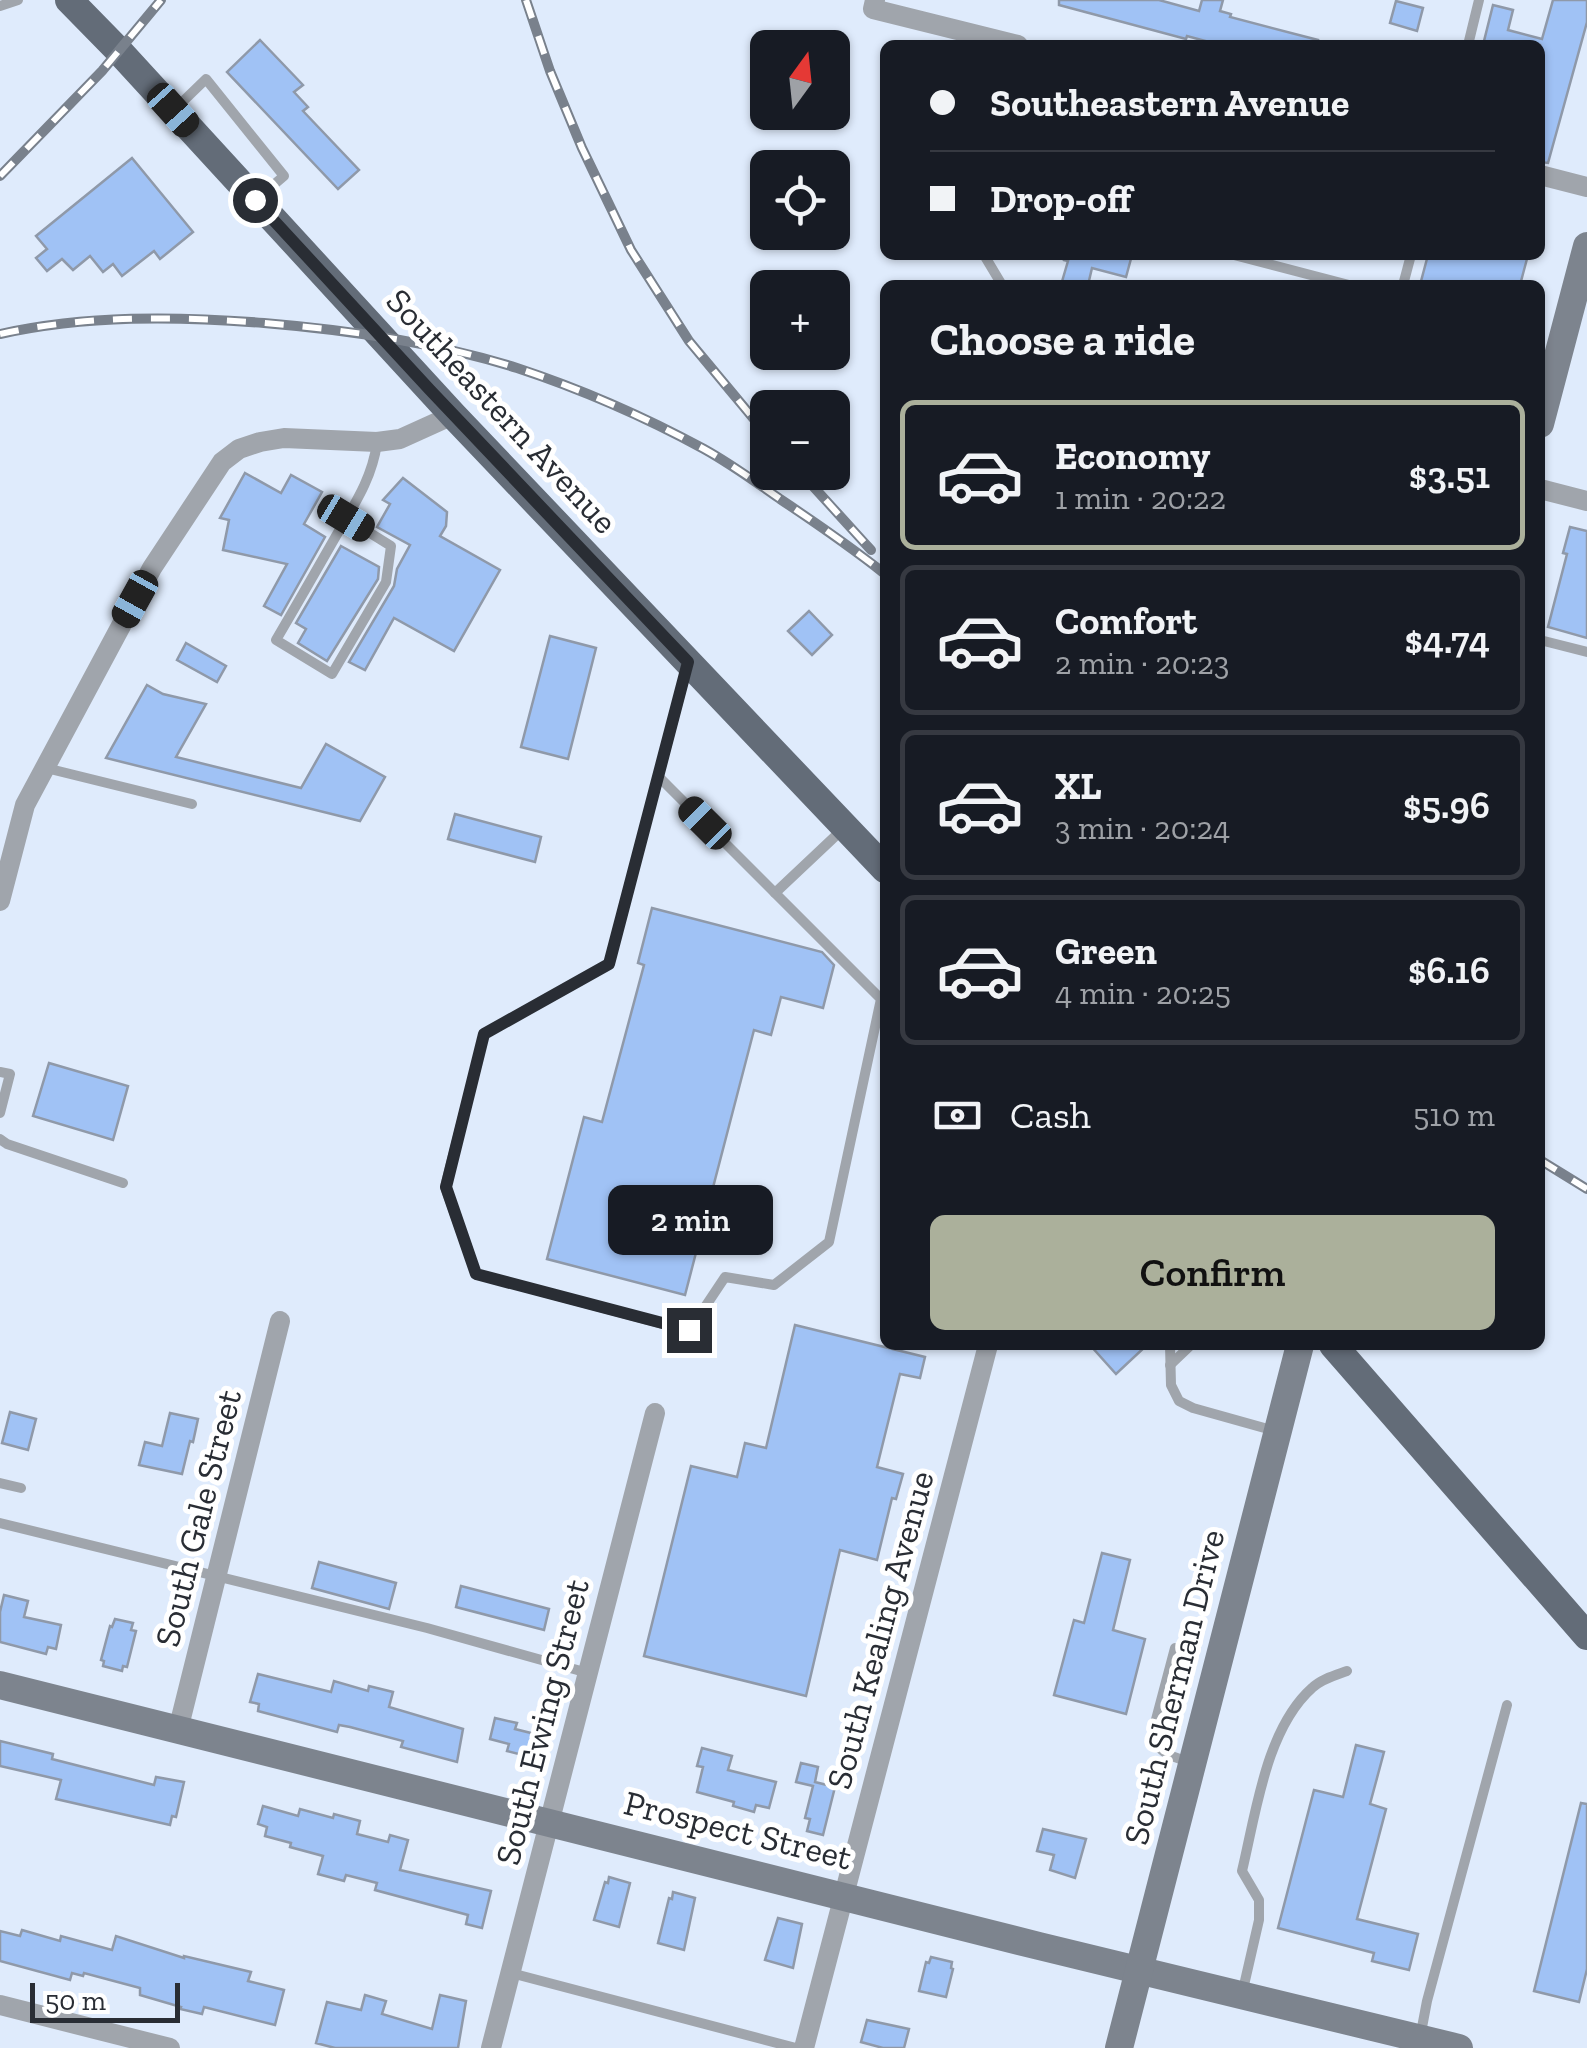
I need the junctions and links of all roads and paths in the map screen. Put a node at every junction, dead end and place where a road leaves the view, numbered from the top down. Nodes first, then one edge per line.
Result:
1 (18, 0) edge
2 (69, 0) edge
3 (1475, 1) edge
4 (0, 3) edge
5 (874, 4) edge
6 (1000, 40) edge
7 (1469, 40) edge
8 (173, 110) junction
9 (1545, 176) edge
10 (1587, 187) edge
11 (255, 200) junction
12 (1587, 246) edge
13 (1253, 260) edge
14 (1330, 280) edge
15 (1545, 405) edge
16 (453, 415) junction
17 (377, 442) junction
18 (1545, 490) edge
19 (1587, 500) edge
20 (346, 518) junction
21 (1545, 641) edge
22 (1587, 652) edge
23 (688, 662) junction
24 (45, 768) junction
25 (658, 776) junction
26 (192, 804) dead end
27 (845, 827) junction
28 (880, 864) edge
29 (775, 892) junction
30 (0, 901) edge
31 (880, 998) edge
32 (880, 1004) edge
33 (0, 1072) edge
34 (0, 1113) edge
35 (0, 1139) edge
36 (123, 1183) dead end
37 (280, 1321) dead end
38 (987, 1350) edge
39 (1170, 1350) edge
40 (1186, 1350) edge
41 (1299, 1350) edge
42 (1337, 1350) edge
43 (1169, 1366) junction
44 (655, 1413) dead end
45 (1279, 1432) junction
46 (0, 1483) edge
47 (22, 1488) dead end
48 (0, 1523) edge
49 (217, 1576) junction
50 (1587, 1636) edge
51 (1175, 1648) dead end
52 (1348, 1670) dead end
53 (588, 1673) junction
54 (0, 1685) edge
55 (1507, 1705) dead end
56 (178, 1730) junction
57 (1194, 1763) junction
58 (550, 1822) junction
59 (844, 1896) junction
60 (1140, 1970) junction
61 (510, 1973) junction
62 (1242, 1995) junction
63 (0, 2005) edge
64 (1440, 2045) edge
65 (170, 2048) edge
66 (491, 2048) edge
67 (796, 2048) edge
68 (804, 2048) edge
69 (1119, 2048) edge

1 - 4 lane
2 - 8 main road, Southeastern Avenue
3 - 7 lane
5 - 6 street
8 - 11 main road, Southeastern Avenue
8 - 11 lane
9 - 10 street
11 - 16 main road, Southeastern Avenue
12 - 15 main road
13 - 14 lane
16 - 17 street
16 - 23 main road, Southeastern Avenue
17 - 20 lane
17 - 24 street
18 - 19 street
20 - 20 lane
21 - 22 lane
23 - 25 lane
23 - 27 main road, Southeastern Avenue
24 - 26 lane
24 - 30 street
25 - 29 lane
25 - 32 lane
27 - 28 main road, Southeastern Avenue
27 - 29 lane
29 - 31 lane
33 - 34 lane
35 - 36 lane
37 - 49 street, South Gale Street
38 - 59 street, South Kealing Avenue
39 - 43 lane
40 - 43 lane
41 - 45 main road, South Sherman Drive
42 - 50 main road
43 - 45 lane
44 - 53 street, South Ewing Street
45 - 57 main road, South Sherman Drive
46 - 47 lane
48 - 49 lane
49 - 53 lane
49 - 56 street, South Gale Street
51 - 57 lane
52 - 62 lane
53 - 58 street, South Ewing Street
54 - 56 main road, Prospect Street
55 - 64 lane
56 - 58 main road, Prospect Street
57 - 60 main road, South Sherman Drive
58 - 59 main road, Prospect Street
58 - 61 street, South Ewing Street
59 - 60 main road, Prospect Street
59 - 68 street, South Kealing Avenue
60 - 62 main road, Prospect Street
60 - 69 main road, South Sherman Drive
61 - 66 street, South Ewing Street
61 - 67 lane
62 - 64 main road, Prospect Street
63 - 65 street

